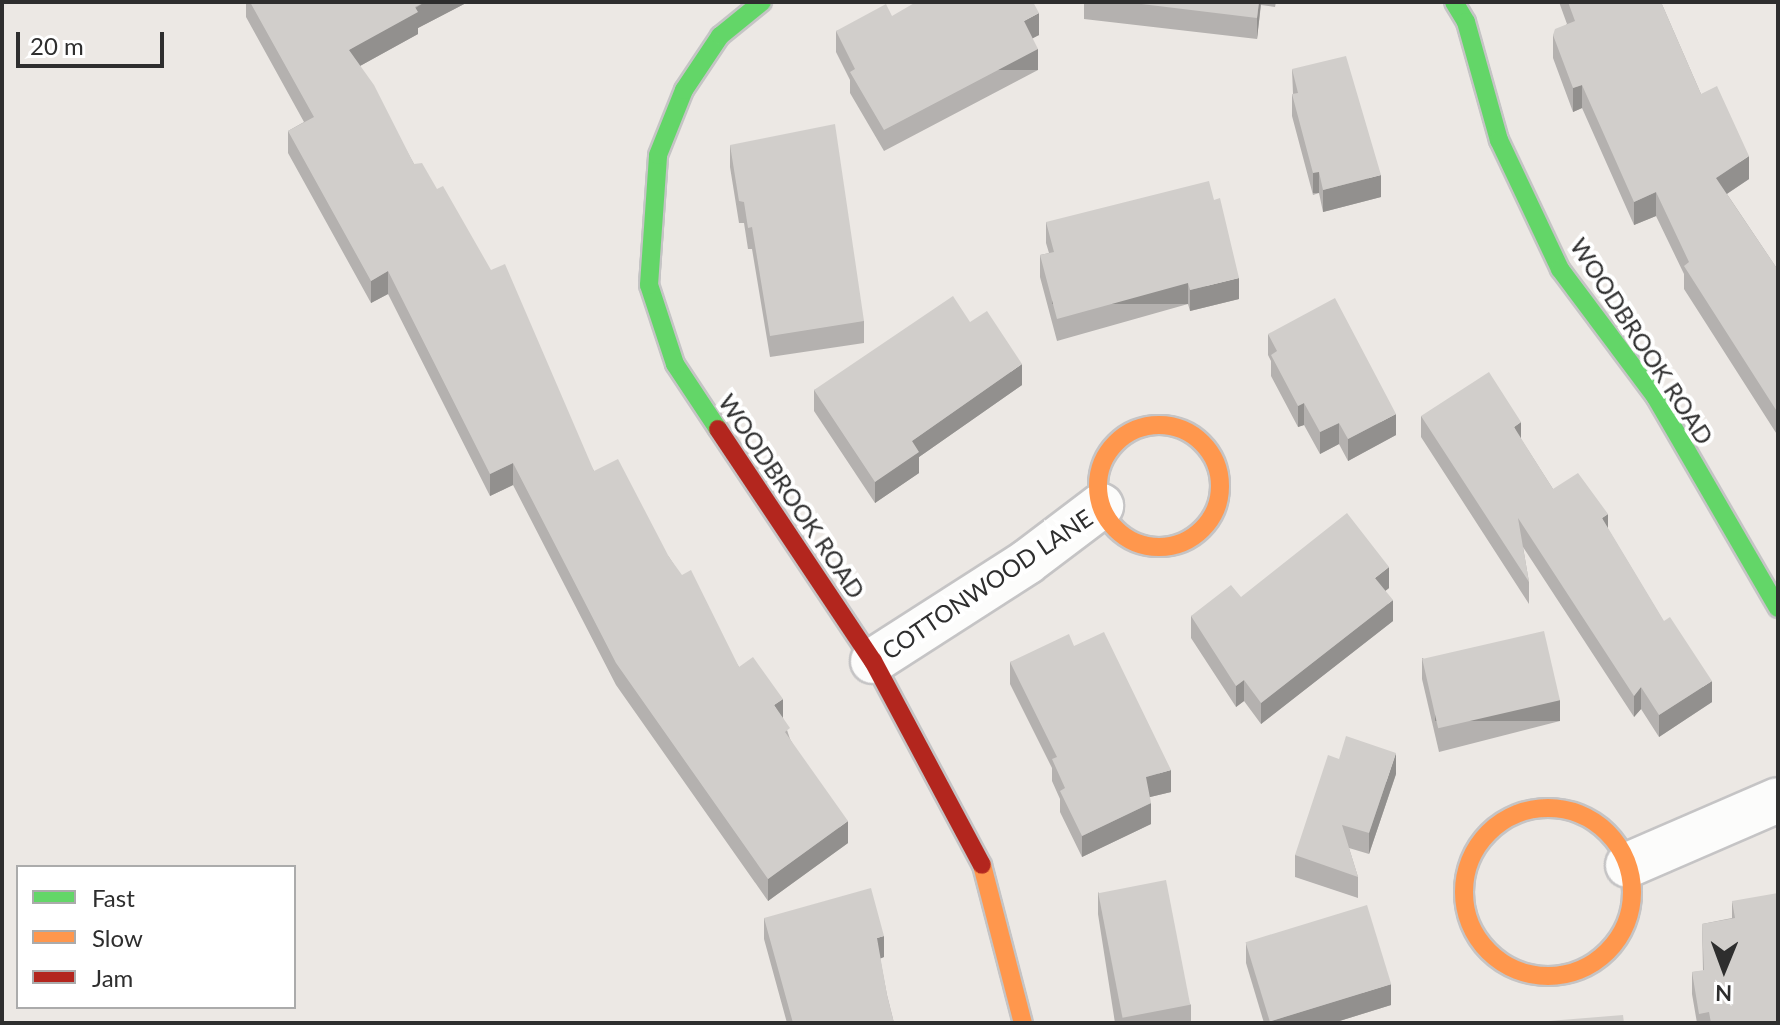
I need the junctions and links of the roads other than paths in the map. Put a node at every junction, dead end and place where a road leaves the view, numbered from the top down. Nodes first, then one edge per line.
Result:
1 (762, 2) edge
2 (1454, 2) edge
3 (1101, 506) junction
4 (1778, 608) edge
5 (873, 661) junction
6 (1778, 800) edge
7 (1628, 865) junction
8 (1023, 1023) edge

1 - 5 street, WOODBROOK ROAD
2 - 4 street, WOODBROOK ROAD
3 - 3 street, COTTONWOOD LANE
3 - 5 street, COTTONWOOD LANE
5 - 8 street, WOODBROOK ROAD
6 - 7 street
7 - 7 street

